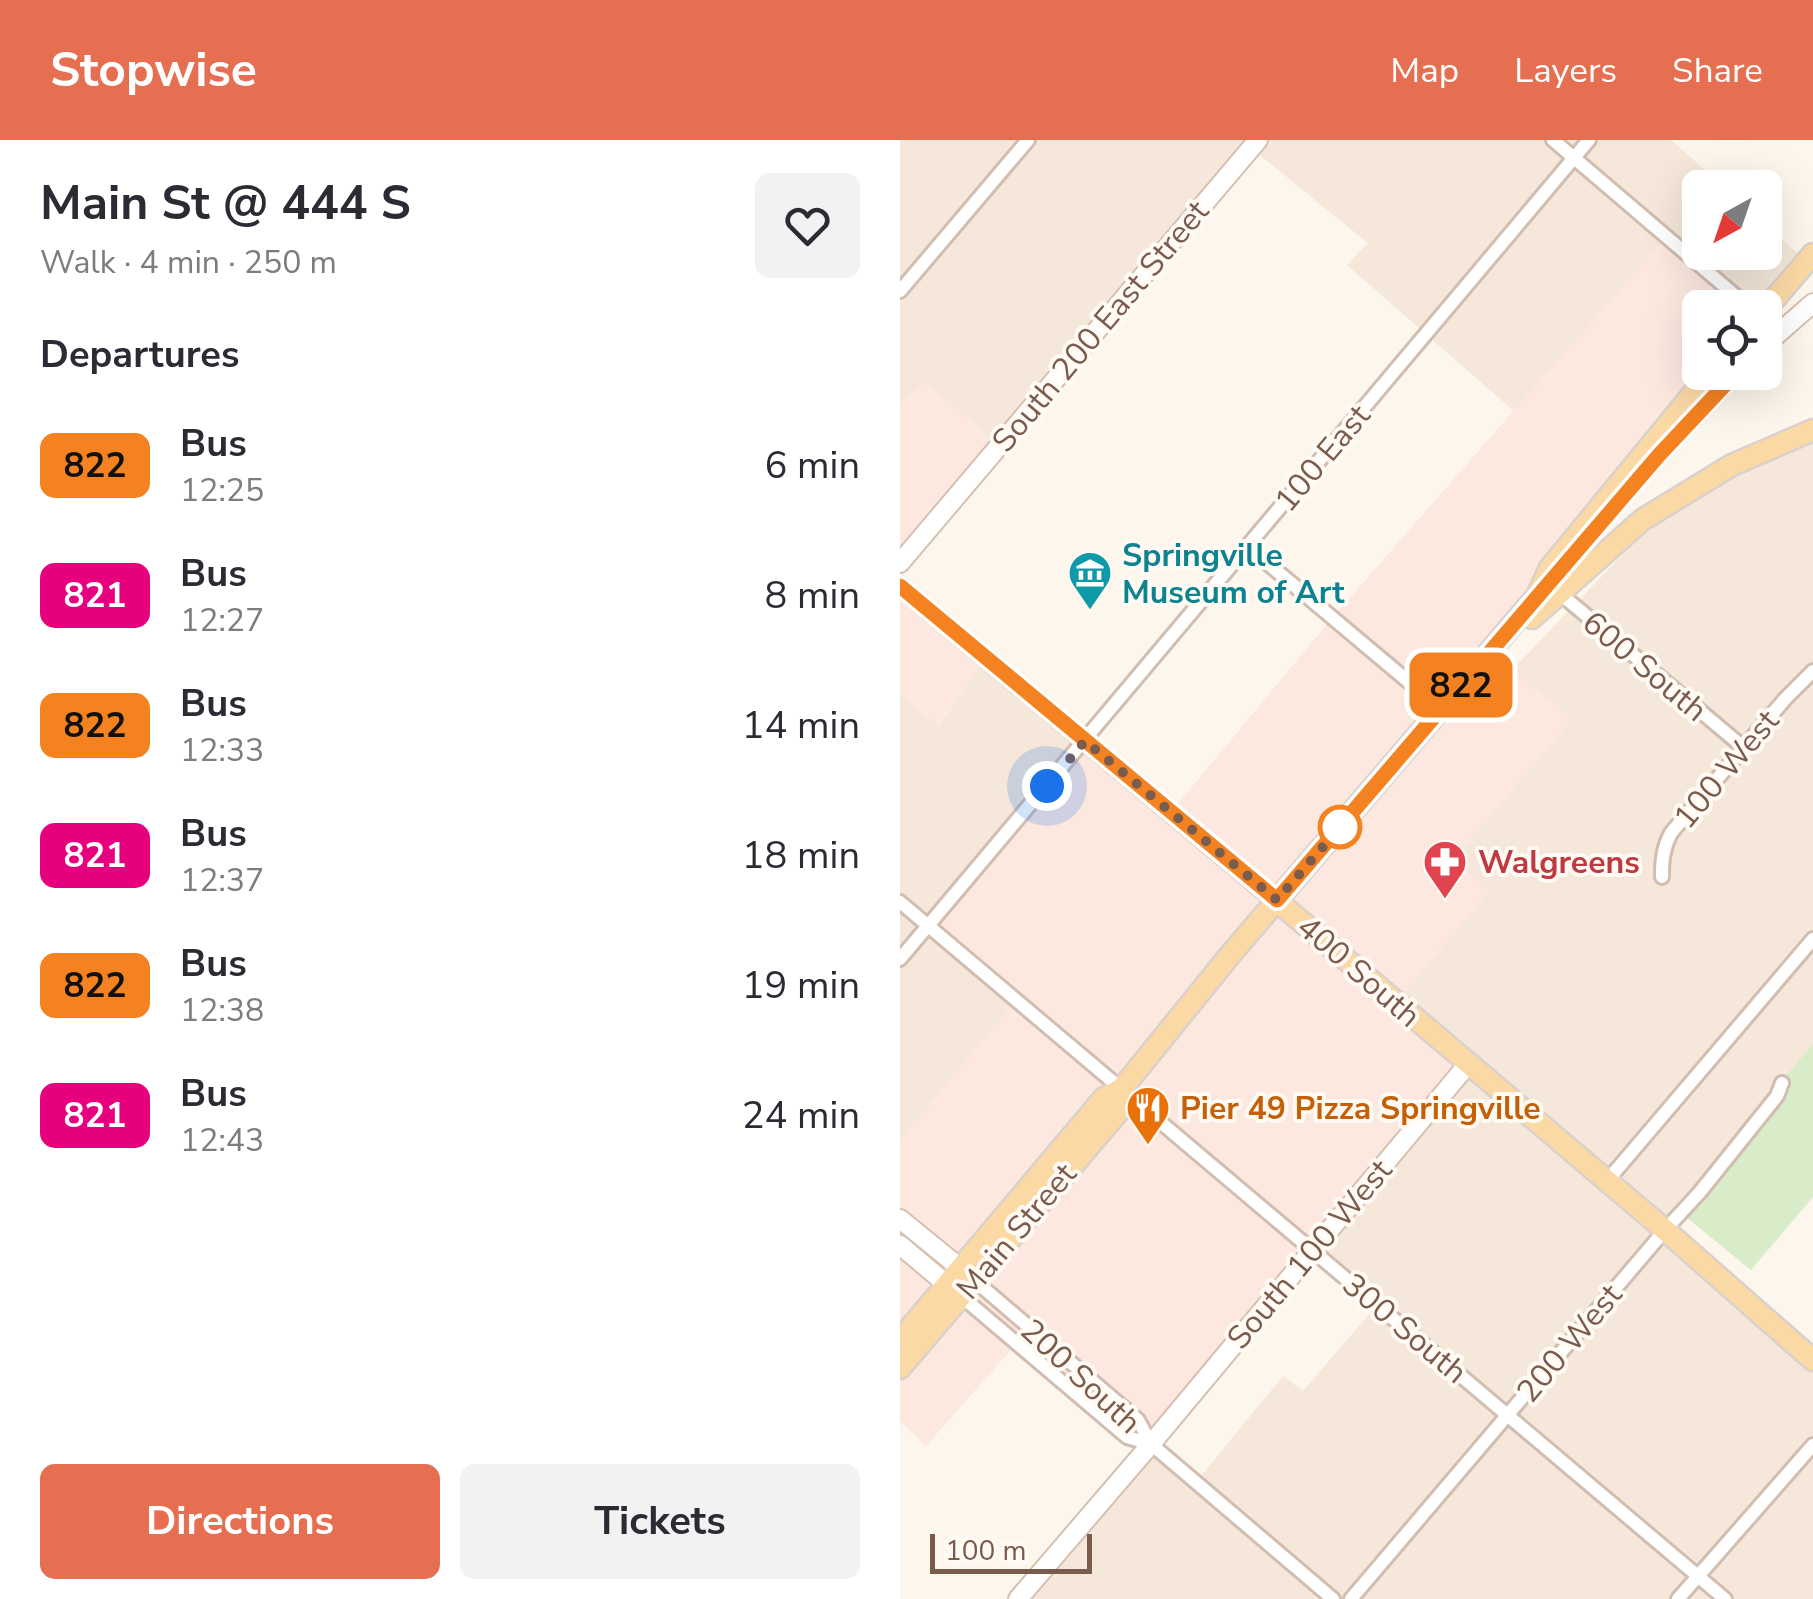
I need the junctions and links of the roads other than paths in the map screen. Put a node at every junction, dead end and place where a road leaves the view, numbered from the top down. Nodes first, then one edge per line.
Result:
1 (1028, 140) edge
2 (1258, 140) edge
3 (1553, 140) edge
4 (1589, 140) edge
5 (1574, 158) junction
6 (1813, 254) edge
7 (1729, 290) edge
8 (1782, 290) edge
9 (900, 292) edge
10 (1813, 303) edge
11 (1782, 330) edge
12 (1696, 390) edge
13 (1720, 390) edge
14 (1813, 430) edge
15 (1247, 546) junction
16 (900, 563) edge
17 (900, 586) edge
18 (1548, 591) junction
19 (1813, 671) edge
20 (1441, 709) junction
21 (1085, 741) junction
22 (1743, 747) junction
23 (1662, 877) dead end
24 (1277, 900) junction
25 (900, 902) edge
26 (928, 925) junction
27 (1813, 939) edge
28 (900, 959) edge
29 (1468, 1064) junction
30 (1782, 1084) dead end
31 (1122, 1089) junction
32 (1606, 1181) junction
33 (900, 1219) edge
34 (1665, 1230) junction
35 (900, 1245) edge
36 (1311, 1249) junction
37 (960, 1282) junction
38 (900, 1340) edge
39 (1813, 1360) edge
40 (900, 1368) edge
41 (1508, 1414) junction
42 (1151, 1444) junction
43 (1813, 1445) edge
44 (1698, 1575) junction
45 (1018, 1599) edge
46 (1332, 1599) edge
47 (1351, 1599) edge
48 (1678, 1599) edge
49 (1726, 1599) edge

1 - 9 street
2 - 16 street, South 200 East Street
3 - 5 street
4 - 5 street, 100 East
5 - 7 street
5 - 15 street, 100 East
6 - 8 main road
10 - 11 street
12 - 18 main road
13 - 18 street
14 - 18 main road
15 - 20 street
15 - 21 street, 100 East
17 - 21 street, 400 South
18 - 20 main road, Main Street
18 - 22 street, 600 South
19 - 22 street, 100 West
20 - 24 main road, Main Street
21 - 24 street, 400 South
21 - 26 street, 100 East
22 - 23 street, 100 West
24 - 29 main road, 400 South
24 - 31 main road, Main Street
25 - 26 street, 300 South
26 - 28 street, 100 East
26 - 31 street, 300 South
27 - 32 street
29 - 32 main road, 400 South
29 - 36 street, South 100 West
30 - 34 street, 200 West
31 - 36 street, 300 South
31 - 37 main road, Main Street
32 - 34 main road, 400 South
33 - 37 street, 200 South
34 - 39 main road, 400 South
34 - 41 street, 200 West
35 - 37 street, 200 South
36 - 41 street, 300 South
36 - 42 street, South 100 West
37 - 38 main road, Main Street
37 - 40 main road, Main Street
37 - 42 street, 200 South
37 - 42 street, 200 South
41 - 44 street, 300 South
41 - 47 street, 200 West
42 - 45 street, South 100 West
42 - 46 street
43 - 44 street
44 - 48 street
44 - 49 street, 300 South

